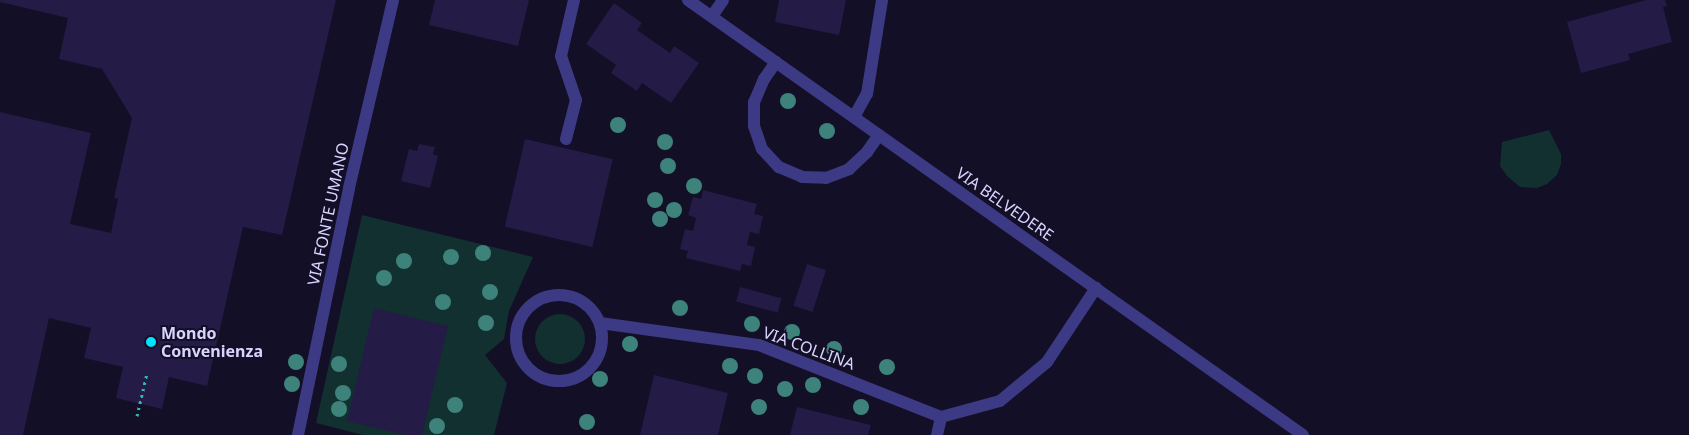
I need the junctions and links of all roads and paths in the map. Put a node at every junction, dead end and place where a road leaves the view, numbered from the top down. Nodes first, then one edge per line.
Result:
1 (393, 0) edge
2 (574, 0) edge
3 (688, 0) edge
4 (723, 0) edge
5 (882, 0) edge
6 (712, 16) junction
7 (776, 62) junction
8 (854, 117) junction
9 (879, 134) junction
10 (566, 139) dead end
11 (1096, 288) junction
12 (600, 323) junction
13 (147, 373) dead end
14 (137, 416) dead end
15 (941, 417) junction
16 (298, 435) edge
17 (937, 435) edge
18 (1303, 435) edge

1 - 16 street, VIA FONTE UMANO
2 - 10 street
3 - 6 street, VIA BELVEDERE
4 - 6 street
5 - 8 street
6 - 7 street, VIA BELVEDERE
7 - 8 street, VIA BELVEDERE
7 - 9 street
8 - 9 street, VIA BELVEDERE
9 - 11 street, VIA BELVEDERE
11 - 15 street
11 - 18 street, VIA BELVEDERE
12 - 12 street
12 - 15 street, VIA COLLINA
13 - 14 path
15 - 17 street

